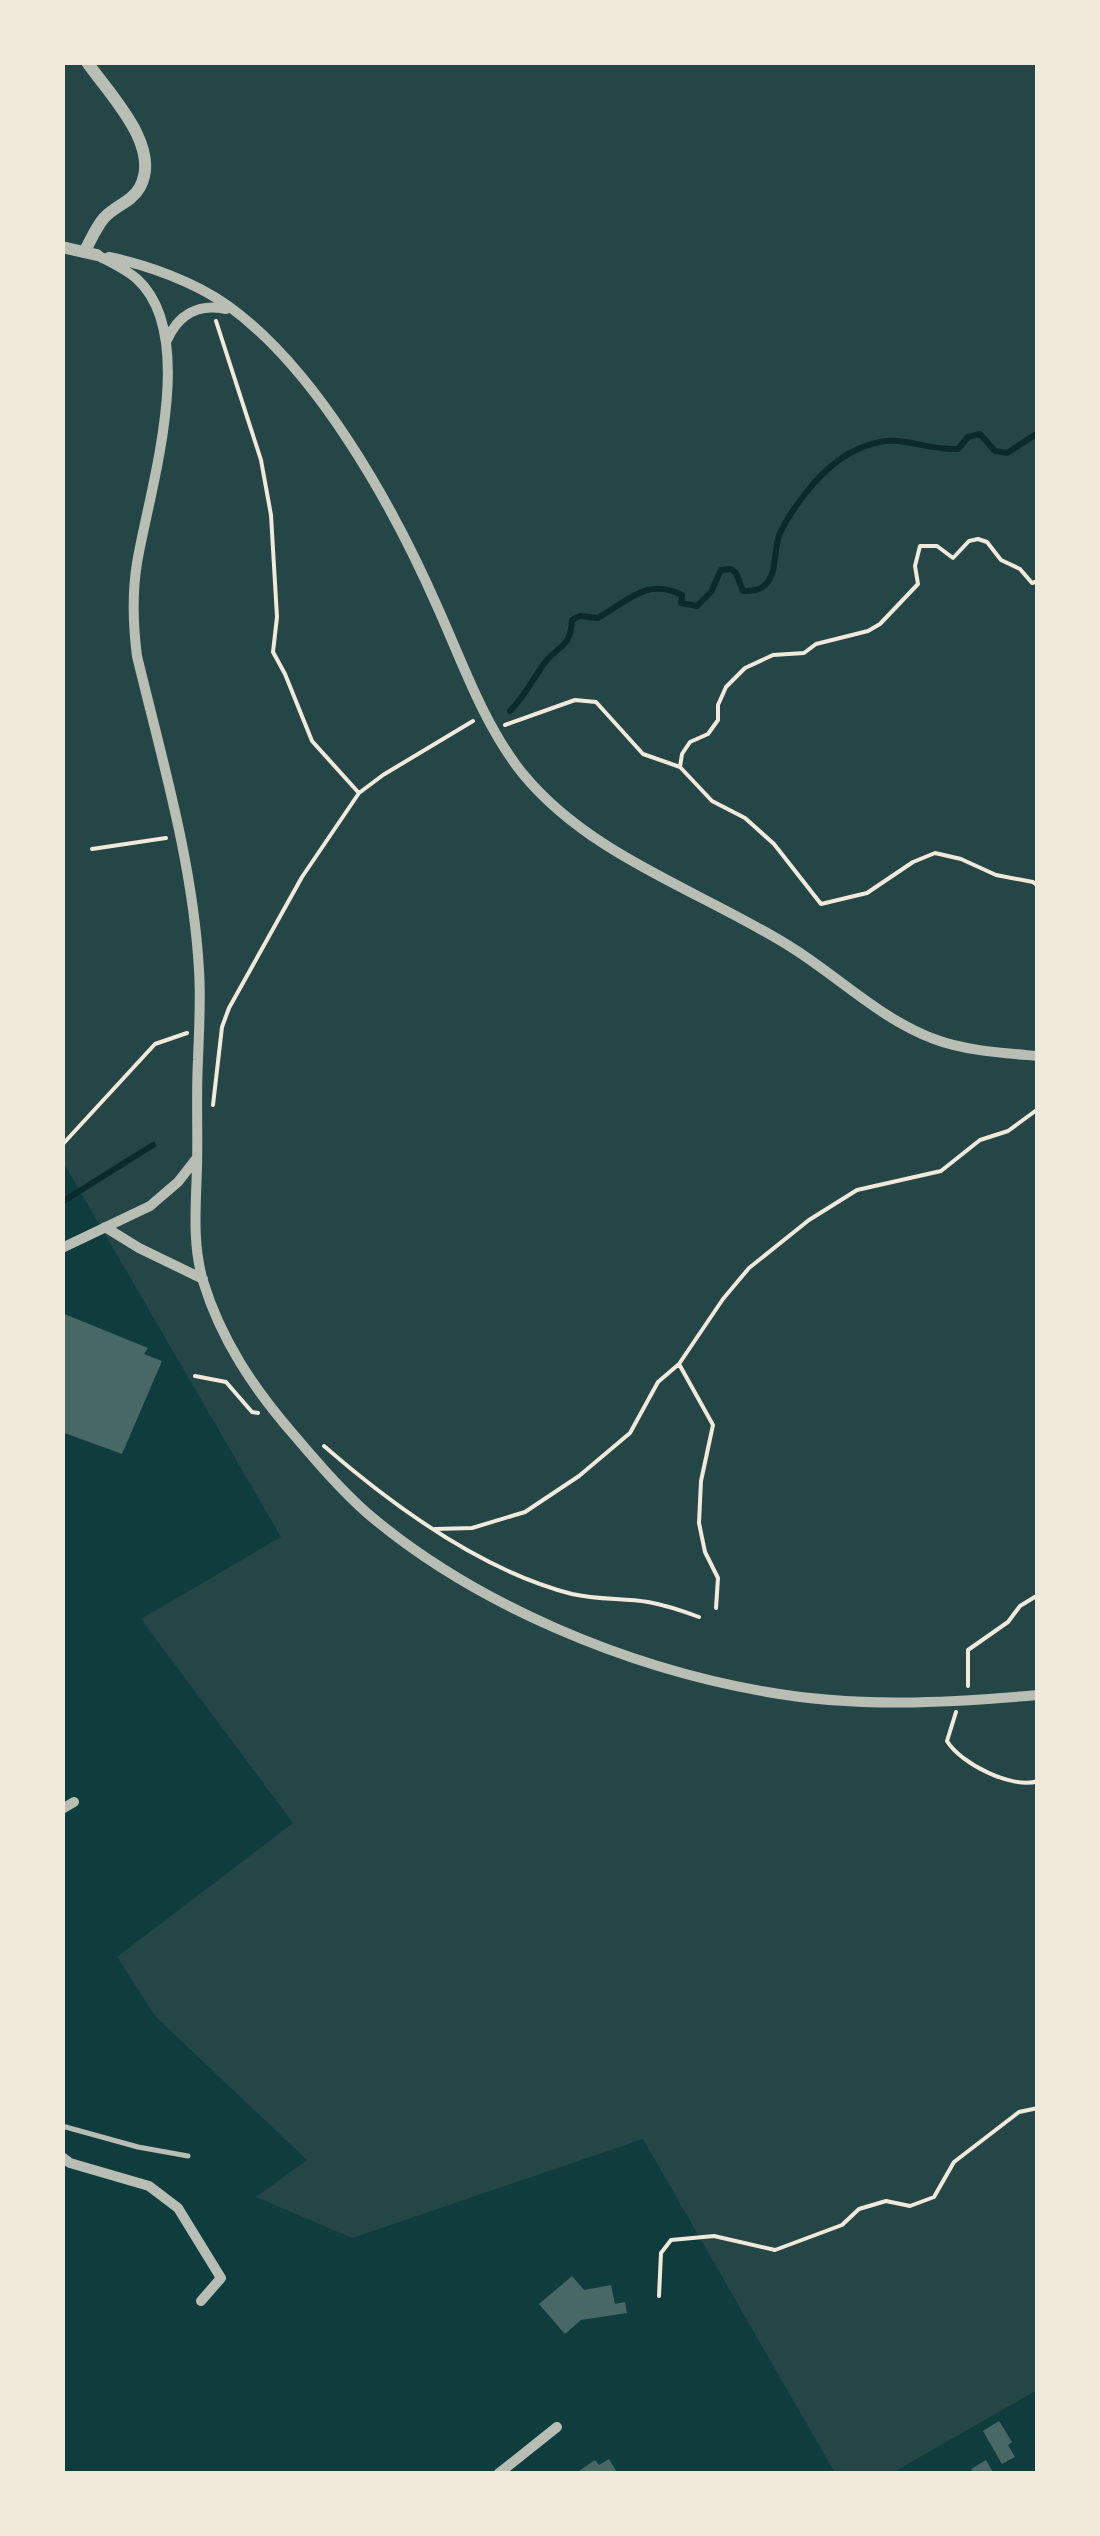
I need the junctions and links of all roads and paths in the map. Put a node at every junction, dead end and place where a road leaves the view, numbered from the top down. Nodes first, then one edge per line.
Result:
1 (87, 62) edge
2 (62, 247) edge
3 (91, 254) junction
4 (213, 306) junction
5 (233, 310) junction
6 (167, 340) junction
7 (1038, 581) edge
8 (494, 728) junction
9 (680, 767) junction
10 (360, 793) junction
11 (181, 837) junction
12 (92, 850) dead end
13 (1038, 886) edge
14 (222, 1028) junction
15 (198, 1030) junction
16 (1038, 1056) edge
17 (1038, 1108) edge
18 (213, 1109) dead end
19 (62, 1145) edge
20 (197, 1158) junction
21 (105, 1227) junction
22 (62, 1248) edge
23 (202, 1279) junction
24 (680, 1364) junction
25 (195, 1376) dead end
26 (263, 1413) dead end
27 (316, 1438) dead end
28 (434, 1530) junction
29 (716, 1608) dead end
30 (699, 1617) dead end
31 (1038, 1694) edge
32 (74, 1802) dead end
33 (62, 1809) edge
34 (1038, 2108) edge
35 (62, 2126) edge
36 (188, 2156) dead end
37 (62, 2157) edge
38 (660, 2296) dead end
39 (201, 2302) dead end
40 (556, 2427) dead end
41 (498, 2474) edge

1 - 3 street
2 - 3 street
3 - 5 street
3 - 6 street
4 - 5 street
4 - 6 street
4 - 10 path
5 - 8 street
6 - 11 street
7 - 9 path
8 - 9 path
8 - 10 path
8 - 16 street
9 - 13 path
10 - 14 path
11 - 12 path
11 - 15 street
14 - 15 path
14 - 18 path
15 - 19 path
15 - 20 street
17 - 24 path
20 - 21 street
20 - 23 street
21 - 22 street
21 - 23 street
23 - 31 street
24 - 28 path
24 - 29 path
25 - 26 path
27 - 28 path
28 - 30 path
32 - 33 street
34 - 38 path
35 - 36 lane
37 - 39 street
40 - 41 street

